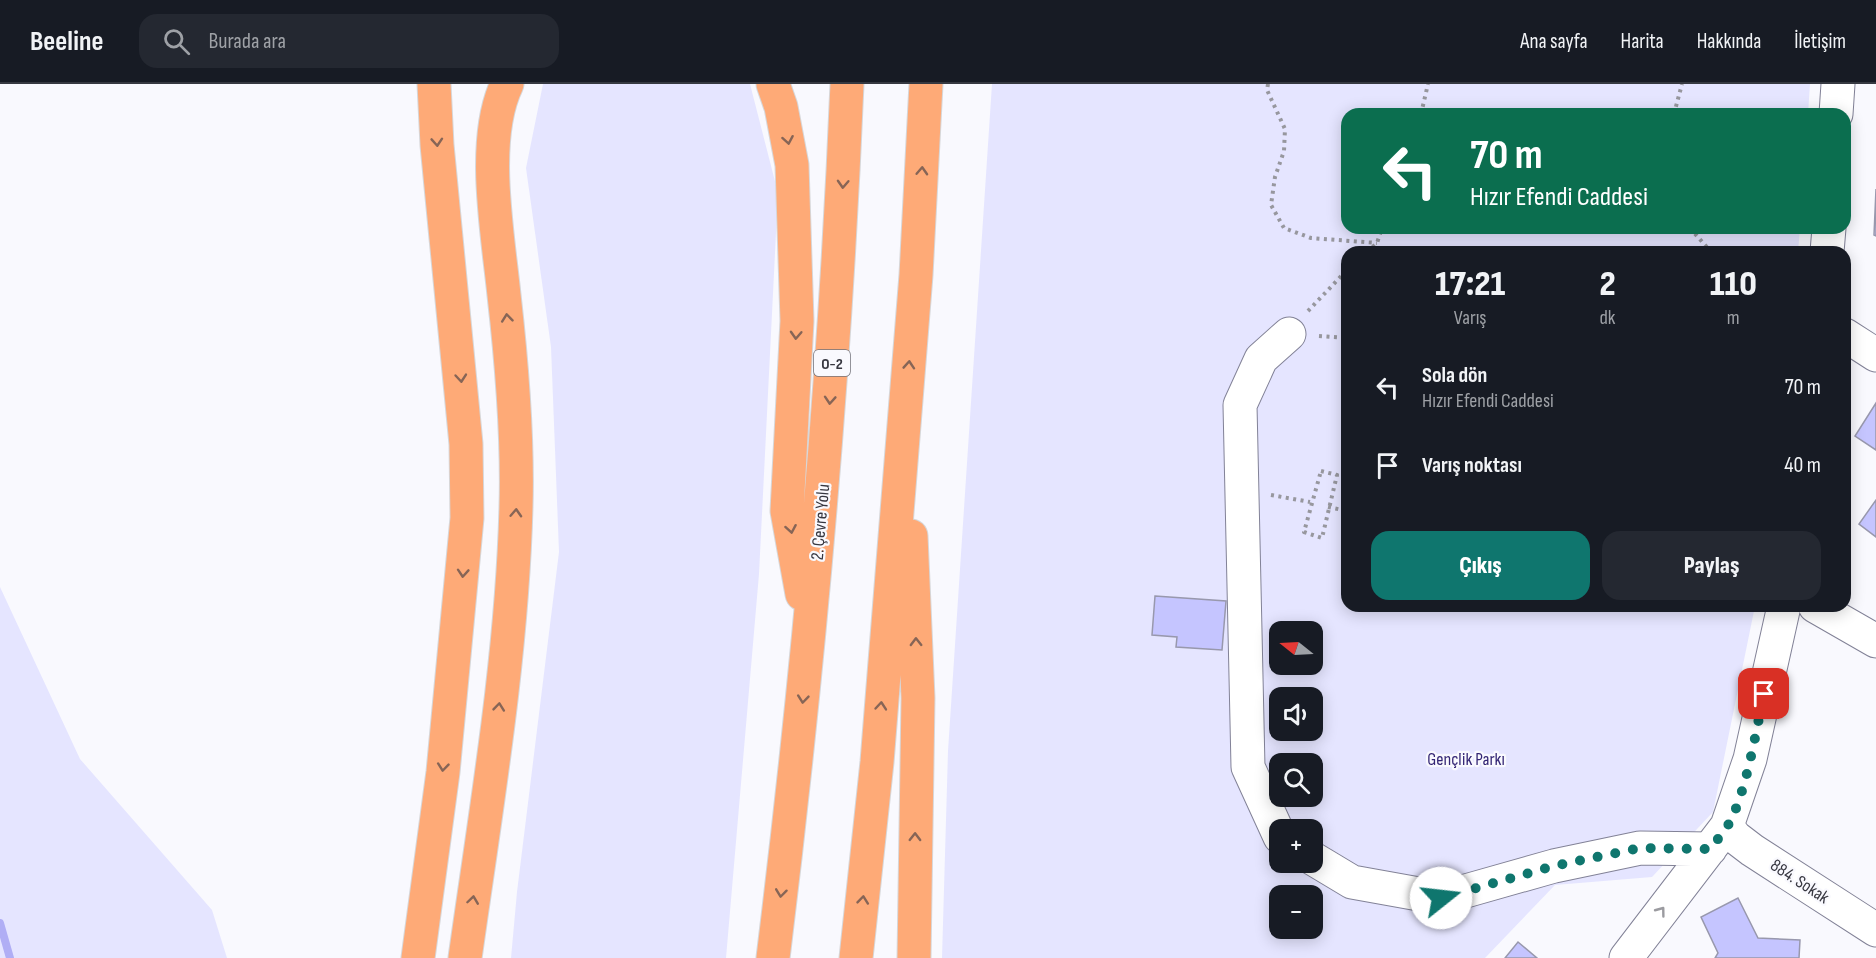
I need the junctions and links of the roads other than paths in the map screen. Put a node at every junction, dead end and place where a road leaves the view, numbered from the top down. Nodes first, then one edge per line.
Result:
1 (434, 84) edge
2 (507, 84) edge
3 (773, 84) edge
4 (847, 84) edge
5 (926, 84) edge
6 (1838, 84) edge
7 (1836, 108) edge
8 (1289, 334) road end
9 (1851, 339) edge
10 (1876, 355) edge
11 (904, 423) junction
12 (1783, 612) edge
13 (1825, 612) edge
14 (810, 641) junction
15 (1876, 641) edge
16 (1272, 819) edge
17 (1719, 838) junction
18 (1323, 865) edge
19 (1876, 930) edge
20 (418, 958) edge
21 (465, 958) edge
22 (773, 958) edge
23 (856, 958) edge
24 (914, 958) edge
25 (1626, 958) edge

1 -> 20 highway
21 -> 2 highway
3 -> 14 highway
4 -> 14 highway, 2. Çevre Yolu / O-2
11 -> 5 highway
6 - 7 street
8 - 16 street
9 - 10 street
23 -> 11 highway
24 -> 11 highway
12 - 17 street
13 - 15 street
14 -> 22 highway, 2. Çevre Yolu / O-2
17 - 18 street
17 - 19 street, 884. Sokak
25 -> 17 street

